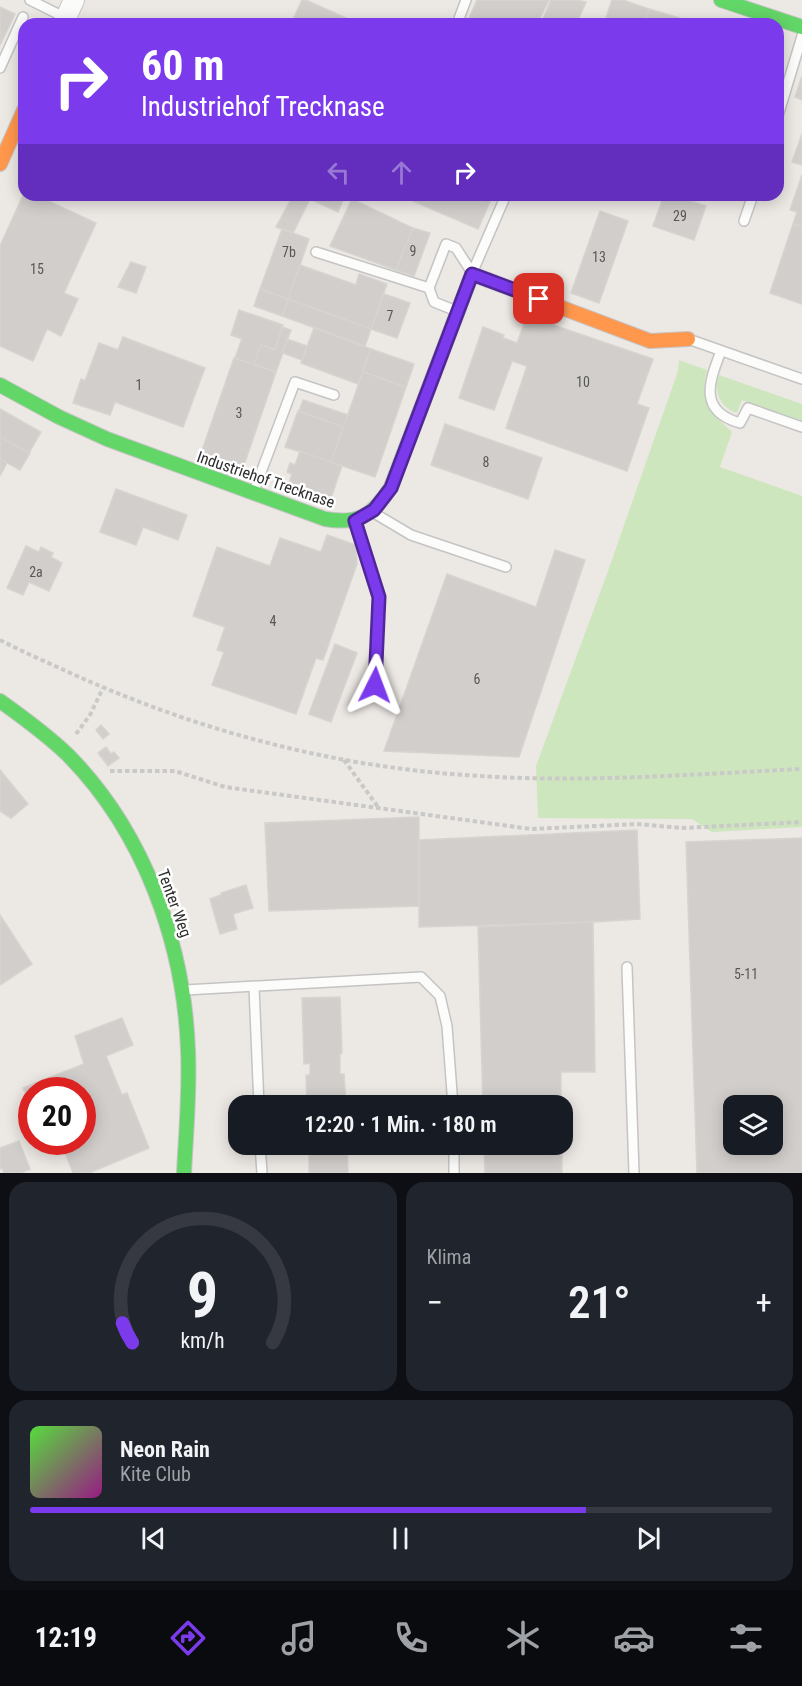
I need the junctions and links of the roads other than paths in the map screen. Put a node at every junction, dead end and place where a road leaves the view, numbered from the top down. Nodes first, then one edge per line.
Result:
1 (30, 0) edge
2 (74, 0) edge
3 (466, 0) edge
4 (721, 0) edge
5 (767, 13) edge
6 (60, 18) edge
7 (66, 18) edge
8 (459, 18) edge
9 (784, 20) edge
10 (18, 26) edge
11 (802, 27) edge
12 (802, 36) edge
13 (0, 68) edge
14 (784, 96) edge
15 (18, 125) edge
16 (3, 149) edge
17 (0, 164) edge
18 (503, 201) edge
19 (751, 201) edge
20 (744, 221) dead end
21 (316, 252) dead end
22 (472, 274) junction
23 (429, 288) junction
24 (458, 312) junction
25 (688, 339) joint
26 (721, 351) junction
27 (802, 379) edge
28 (0, 385) edge
29 (334, 394) dead end
30 (802, 427) edge
31 (254, 493) junction
32 (372, 512) junction
33 (355, 521) junction
34 (506, 567) dead end
35 (375, 685) dead end
36 (0, 701) edge
37 (627, 967) dead end
38 (254, 987) junction
39 (183, 990) junction
40 (259, 1095) edge
41 (452, 1095) edge
42 (261, 1155) edge
43 (454, 1155) edge
44 (184, 1173) edge
45 (262, 1173) edge
46 (454, 1173) edge
47 (634, 1173) edge

1 - 6 lane
2 - 7 street
3 - 8 lane
4 - 5 street
9 - 11 street
10 - 13 lane
12 - 14 lane
15 - 16 street
16 - 17 street
18 - 22 lane
19 - 20 lane
21 - 23 lane
22 - 23 lane
22 - 24 street
22 - 25 street
23 - 24 lane
24 - 32 street
25 - 26 lane
26 - 27 lane
26 - 30 lane
28 - 31 street, Industriehof Trecknase
29 - 31 lane
31 - 33 street, Industriehof Trecknase
32 - 33 street
32 - 34 lane
33 - 35 lane
36 - 39 street, Tenter Weg
37 - 47 lane
38 - 39 lane
38 - 40 lane
38 - 41 lane
39 - 44 street, Tenter Weg
42 - 45 lane
43 - 46 lane

